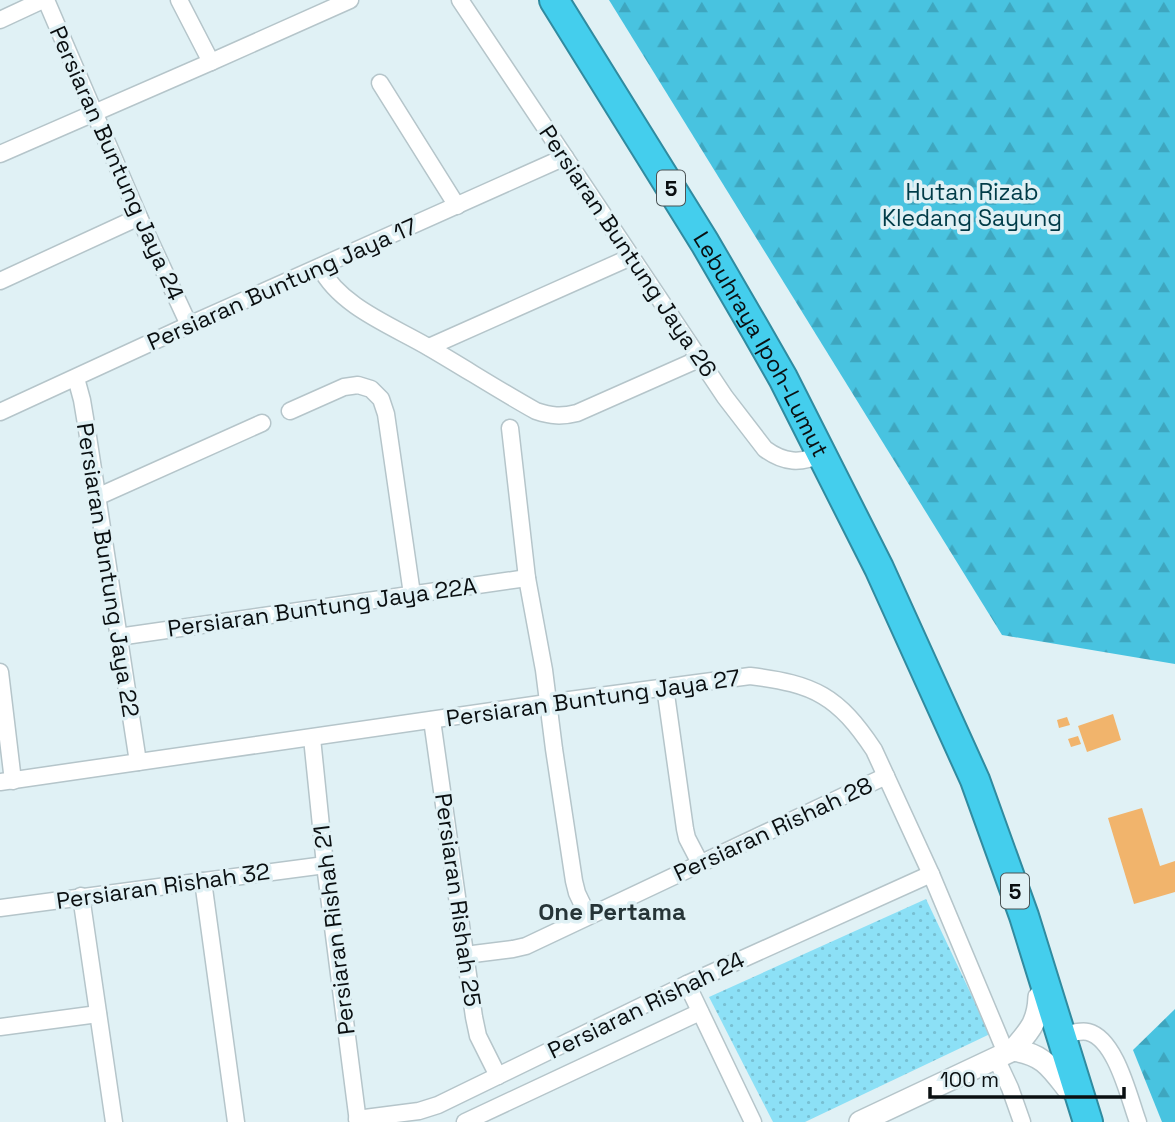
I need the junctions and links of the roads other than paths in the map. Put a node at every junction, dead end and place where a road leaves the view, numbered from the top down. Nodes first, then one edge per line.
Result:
1 (45, 0) edge
2 (179, 0) edge
3 (350, 0) edge
4 (460, 0) edge
5 (554, 0) edge
6 (0, 20) edge
7 (211, 62) junction
8 (380, 83) dead end
9 (94, 113) junction
10 (0, 154) edge
11 (565, 157) junction
12 (457, 206) junction
13 (139, 217) junction
14 (631, 257) junction
15 (320, 267) junction
16 (0, 281) edge
17 (189, 325) junction
18 (429, 347) junction
19 (699, 359) junction
20 (76, 378) junction
21 (290, 411) dead end
22 (0, 412) edge
23 (262, 423) dead end
24 (510, 428) dead end
25 (821, 454) junction
26 (97, 497) junction
27 (527, 578) junction
28 (412, 594) junction
29 (118, 637) junction
30 (923, 666) junction
31 (0, 672) edge
32 (665, 687) junction
33 (547, 703) junction
34 (432, 720) junction
35 (312, 738) junction
36 (138, 762) junction
37 (886, 776) junction
38 (6, 781) edge
39 (700, 863) junction
40 (325, 865) junction
41 (931, 874) junction
42 (203, 881) junction
43 (81, 897) junction
44 (0, 908) edge
45 (588, 916) junction
46 (465, 955) junction
47 (687, 984) junction
48 (1039, 997) junction
49 (701, 1012) junction
50 (97, 1014) junction
51 (0, 1027) edge
52 (1060, 1036) junction
53 (1005, 1053) junction
54 (498, 1076) junction
55 (1067, 1088) junction
56 (358, 1120) edge
57 (114, 1122) edge
58 (236, 1122) edge
59 (465, 1122) edge
60 (753, 1122) edge
61 (860, 1122) edge
62 (1022, 1122) edge
63 (1078, 1122) edge
64 (1088, 1122) edge
65 (1138, 1122) edge

1 - 6 street
1 - 9 street, Persiaran Buntung Jaya 24
2 - 7 street
3 - 7 street
4 - 11 street, Persiaran Buntung Jaya 26
5 - 25 highway, Lebuhraya Ipoh-Lumut / 5
7 - 9 street
8 - 12 street
9 - 10 street
9 - 13 street, Persiaran Buntung Jaya 24
11 - 12 street, Persiaran Buntung Jaya 17
11 - 14 street, Persiaran Buntung Jaya 26
12 - 15 street, Persiaran Buntung Jaya 17
13 - 16 street
13 - 17 street, Persiaran Buntung Jaya 24
14 - 18 street
14 - 19 street, Persiaran Buntung Jaya 26
15 - 17 street, Persiaran Buntung Jaya 17
15 - 18 street
17 - 20 street, Persiaran Buntung Jaya 17
18 - 19 street
19 - 25 street, Persiaran Buntung Jaya 26
20 - 22 street, Persiaran Buntung Jaya 17
20 - 26 street, Persiaran Buntung Jaya 22
21 - 28 street
23 - 26 street
24 - 27 street
25 - 30 highway, Lebuhraya Ipoh-Lumut / 5
26 - 29 street, Persiaran Buntung Jaya 22
27 - 28 street, Persiaran Buntung Jaya 22A
27 - 33 street
28 - 29 street, Persiaran Buntung Jaya 22A
29 - 36 street, Persiaran Buntung Jaya 22
30 - 48 highway, Lebuhraya Ipoh-Lumut / 5
30 - 52 highway, Lebuhraya Ipoh-Lumut / 5
31 - 38 street
32 - 33 street, Persiaran Buntung Jaya 27
32 - 37 street, Persiaran Buntung Jaya 27
32 - 39 street
33 - 34 street, Persiaran Buntung Jaya 27
33 - 45 street
34 - 35 street, Persiaran Buntung Jaya 27
34 - 46 street, Persiaran Rishah 25
35 - 36 street, Persiaran Buntung Jaya 27
35 - 40 street, Persiaran Rishah 21
36 - 38 street, Persiaran Buntung Jaya 27
37 - 39 street, Persiaran Rishah 28
37 - 41 street, Persiaran Buntung Jaya 27
39 - 45 street, Persiaran Rishah 28
40 - 42 street, Persiaran Rishah 32
40 - 56 street, Persiaran Rishah 21
41 - 47 street, Persiaran Rishah 24
41 - 53 street, Persiaran Buntung Jaya 27
42 - 43 street, Persiaran Rishah 32
42 - 58 street
43 - 44 street, Persiaran Rishah 32
43 - 50 street
45 - 46 street, Persiaran Rishah 28
46 - 54 street, Persiaran Rishah 25
47 - 49 street
47 - 54 street, Persiaran Rishah 24
48 - 53 street
48 - 55 highway, Lebuhraya Ipoh-Lumut / 5
49 - 59 street
49 - 60 street
50 - 51 street
50 - 57 street
52 - 64 highway, Lebuhraya Ipoh-Lumut / 5
52 - 65 street
53 - 55 street
53 - 61 street
53 - 62 street, Persiaran Buntung Jaya 27
54 - 56 street, Persiaran Rishah 24
55 - 63 highway, Lebuhraya Ipoh-Lumut / 5

